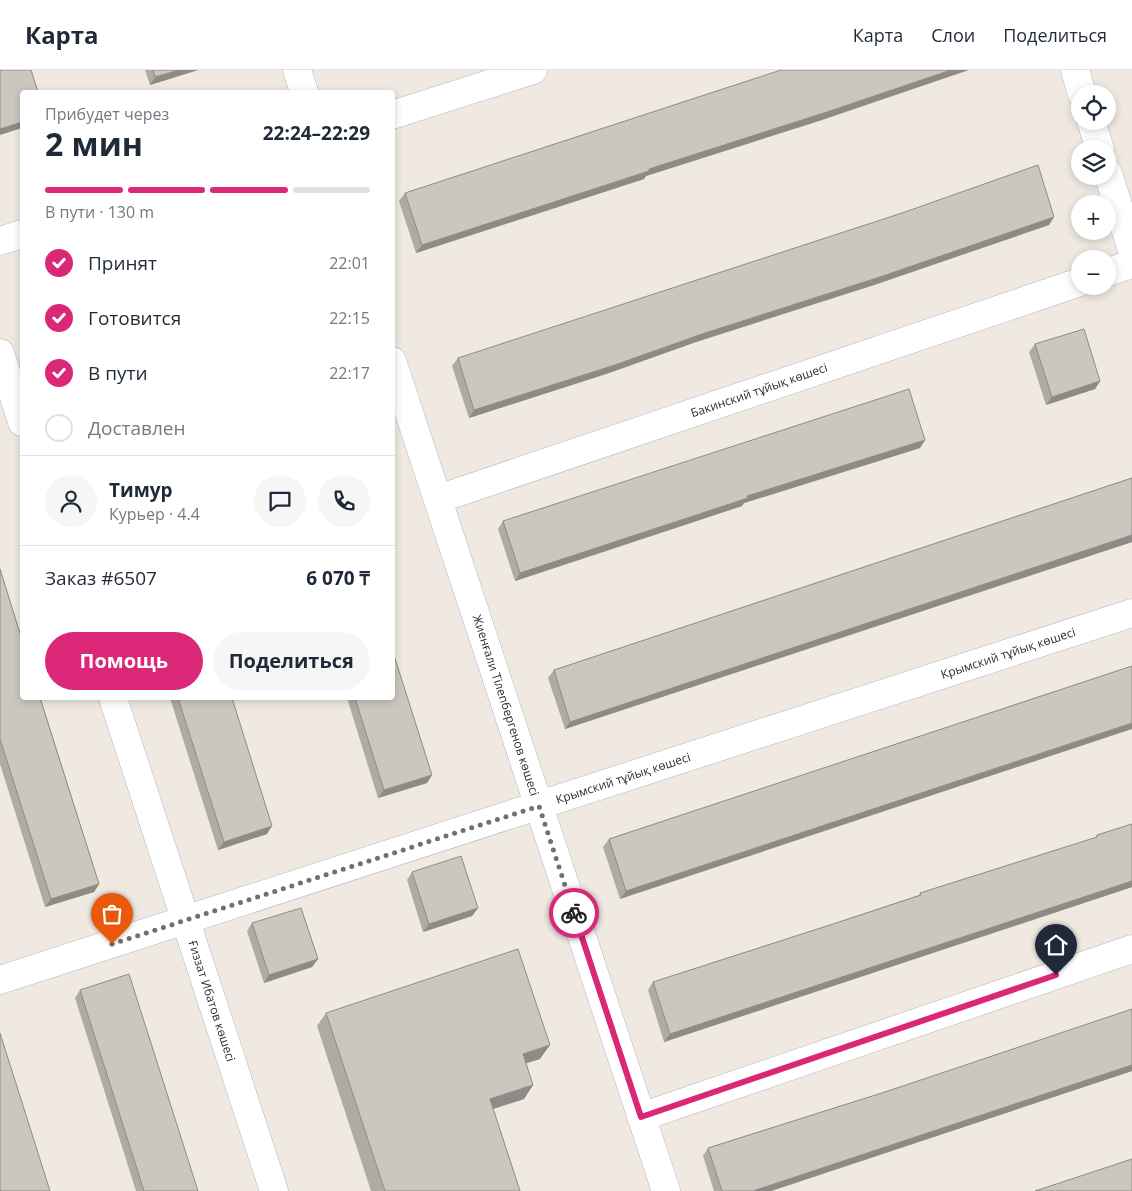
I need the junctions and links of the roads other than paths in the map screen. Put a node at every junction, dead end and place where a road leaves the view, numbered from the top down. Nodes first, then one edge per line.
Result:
1 (297, 70) edge
2 (533, 70) edge
3 (1075, 70) edge
4 (1079, 85) edge
5 (303, 90) edge
6 (395, 114) edge
7 (1112, 185) edge
8 (20, 235) edge
9 (0, 241) edge
10 (1132, 250) edge
11 (1132, 264) edge
12 (1116, 269) edge
13 (1071, 285) edge
14 (0, 353) edge
15 (395, 370) edge
16 (20, 416) edge
17 (438, 499) junction
18 (1132, 613) edge
19 (114, 700) edge
20 (539, 806) junction
21 (186, 920) junction
22 (1132, 949) edge
23 (0, 980) edge
24 (641, 1117) junction
25 (274, 1191) edge
26 (666, 1191) edge

1 - 5 street
2 - 6 street
3 - 4 street
7 - 10 street
8 - 9 street
11 - 12 street
13 - 17 street, Бакинский тұйық көшесі
14 - 16 street
15 - 17 street, Жиенғали Тілепбергенов көшесі
17 - 20 street, Жиенғали Тілепбергенов көшесі
18 - 20 street, Крымский тұйық көшесі
19 - 21 street, Ғиззат Ибатов көшесі
20 - 21 street, Крымский тұйық көшесі
20 - 24 street, Жиенғали Тілепбергенов көшесі
21 - 23 street, Крымский тұйық көшесі
21 - 25 street, Ғиззат Ибатов көшесі
22 - 24 street
24 - 26 street, Жиенғали Тілепбергенов көшесі

